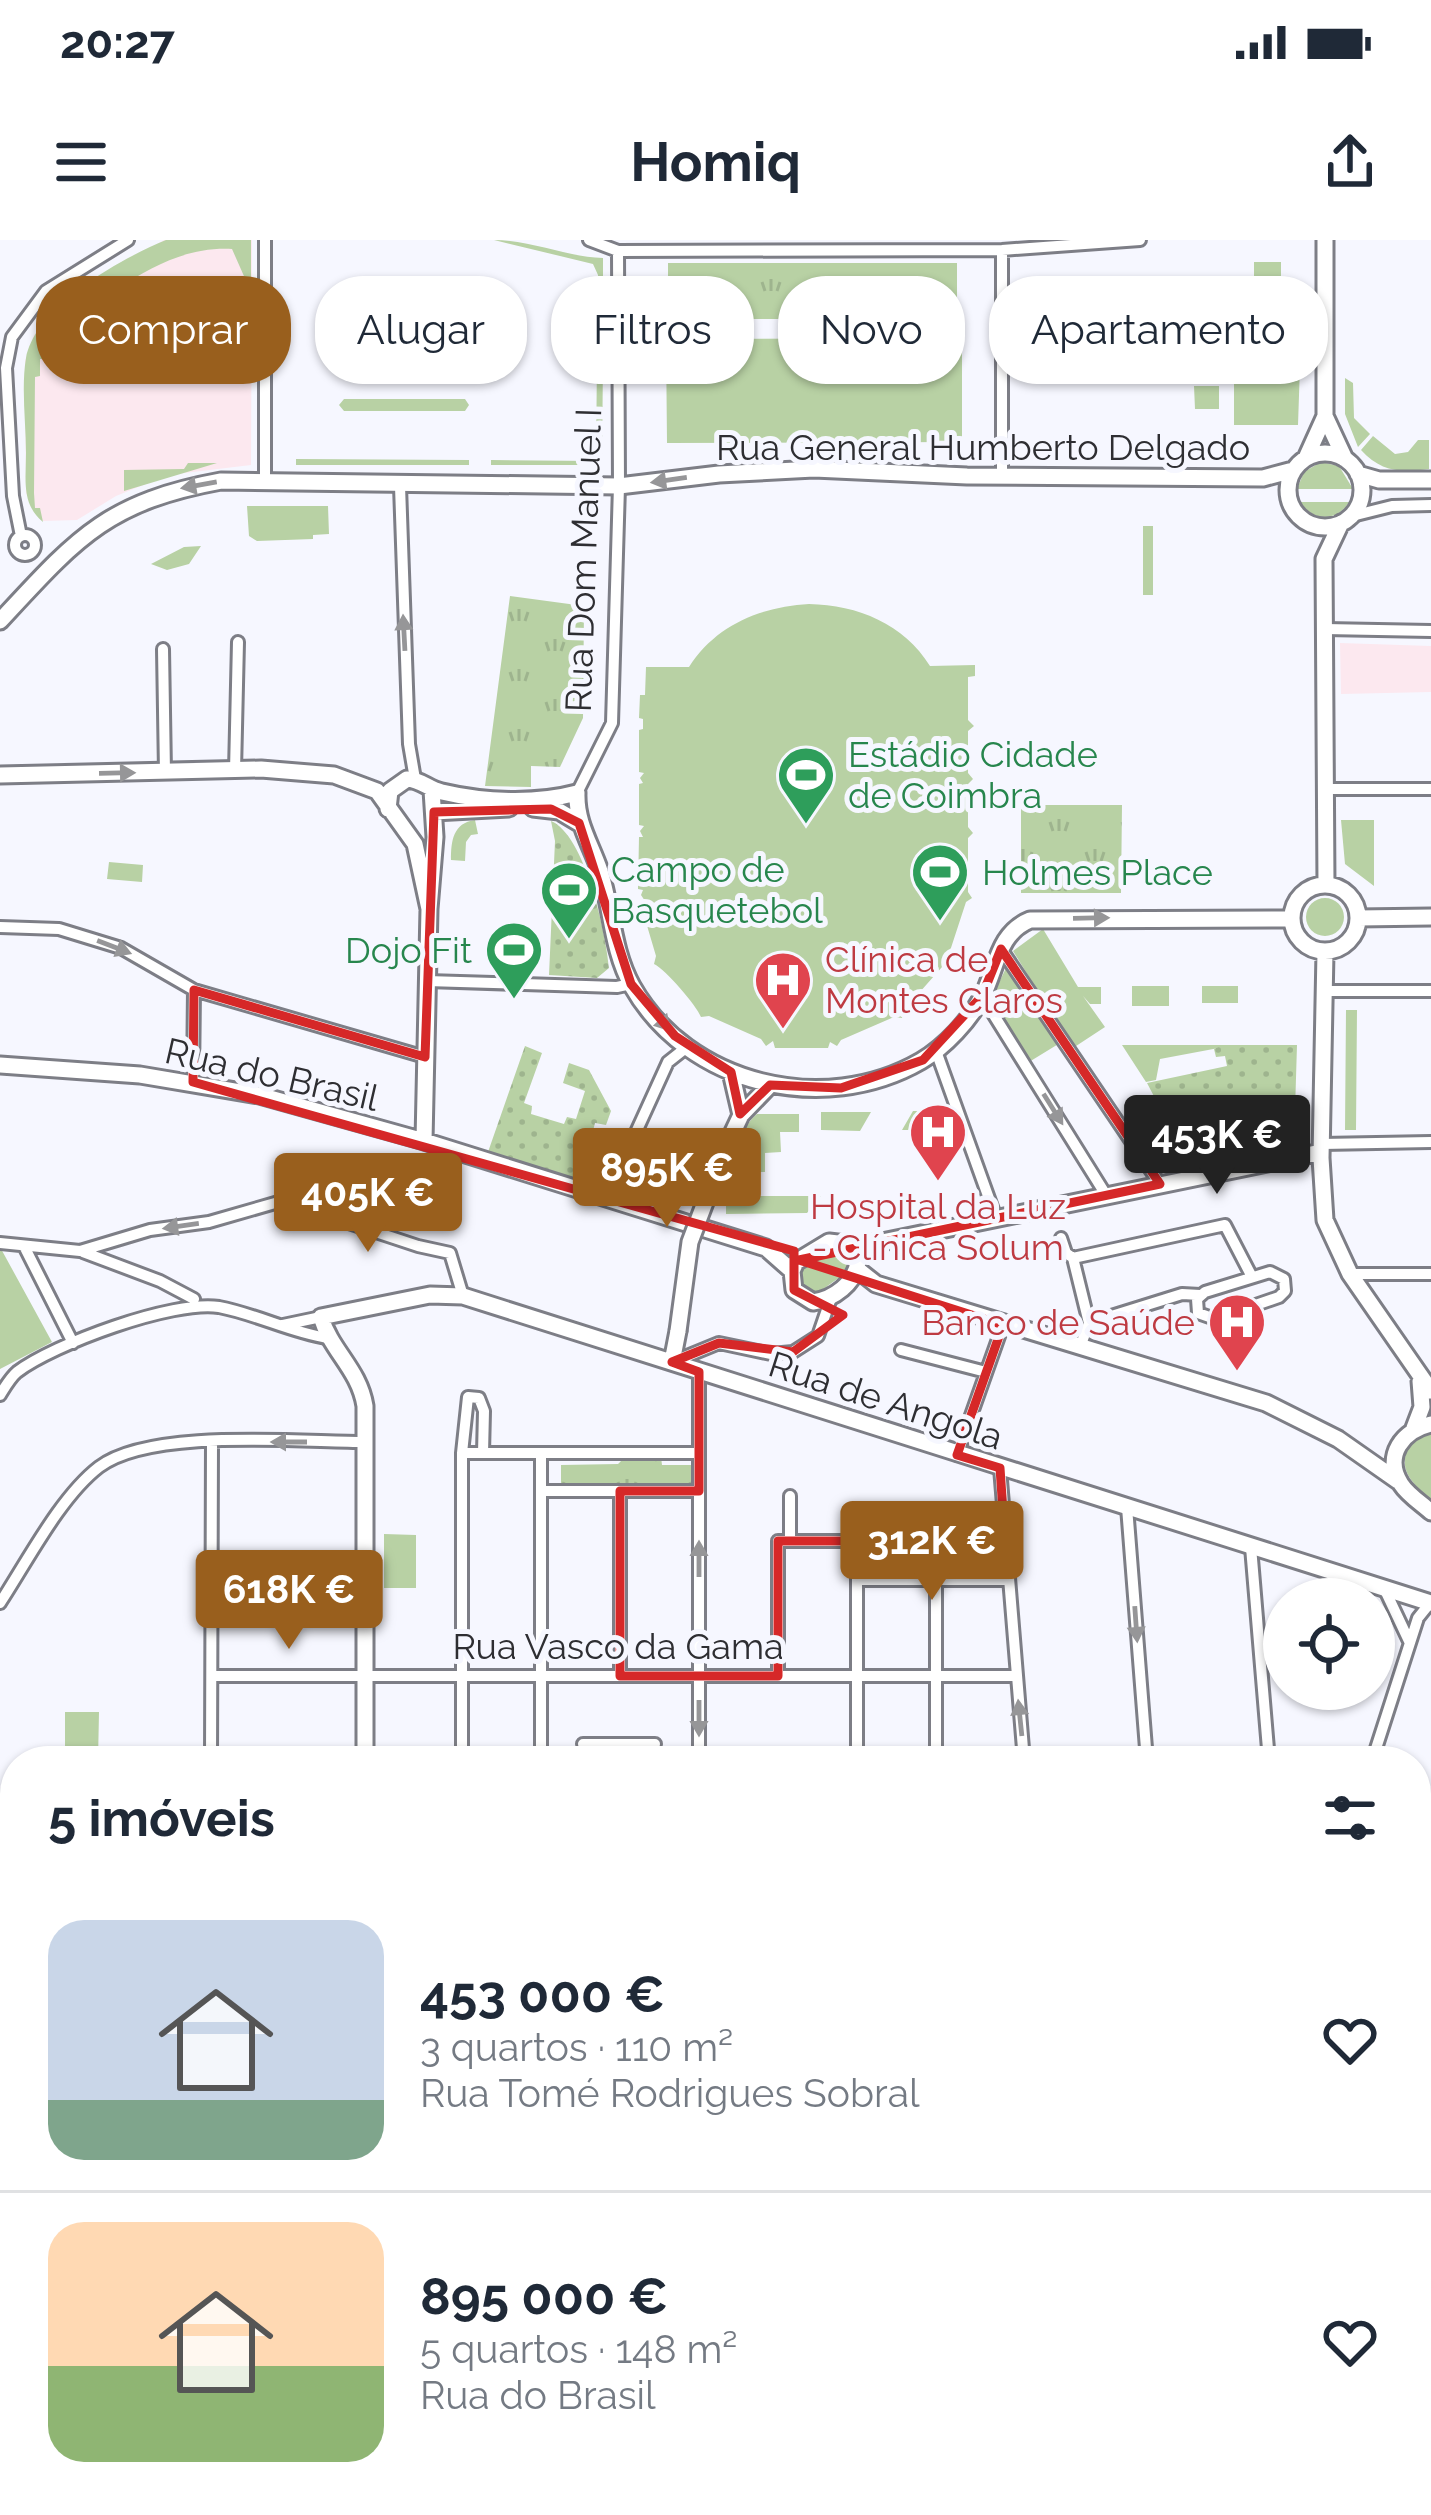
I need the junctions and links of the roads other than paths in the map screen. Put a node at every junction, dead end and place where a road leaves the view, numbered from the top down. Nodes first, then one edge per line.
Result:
1 (128, 240) edge
2 (266, 240) edge
3 (590, 240) edge
4 (1140, 240) edge
5 (1325, 240) edge
6 (1009, 246) edge
7 (618, 251) junction
8 (1325, 416) junction
9 (1306, 458) junction
10 (1345, 459) junction
11 (1293, 470) junction
12 (1358, 473) junction
13 (1002, 476) junction
14 (1431, 480) edge
15 (265, 481) junction
16 (400, 486) junction
17 (619, 486) junction
18 (1431, 505) edge
19 (1347, 519) junction
20 (1304, 520) junction
21 (1324, 559) junction
22 (53, 563) junction
23 (0, 621) edge
24 (1325, 629) junction
25 (1431, 631) edge
26 (238, 643) dead end
27 (163, 649) dead end
28 (235, 771) junction
29 (165, 772) junction
30 (0, 775) edge
31 (415, 779) junction
32 (1326, 789) junction
33 (1431, 789) edge
34 (432, 790) junction
35 (577, 793) junction
36 (434, 813) junction
37 (391, 815) junction
38 (579, 823) junction
39 (1326, 885) junction
40 (428, 909) junction
41 (1431, 917) edge
42 (1358, 918) junction
43 (1292, 919) junction
44 (0, 927) edge
45 (1000, 949) junction
46 (1324, 952) junction
47 (427, 981) junction
48 (631, 983) junction
49 (194, 990) junction
50 (1324, 991) junction
51 (1431, 991) edge
52 (982, 996) junction
53 (687, 1047) junction
54 (936, 1051) junction
55 (425, 1057) junction
56 (0, 1065) edge
57 (731, 1072) junction
58 (193, 1082) junction
59 (770, 1085) junction
60 (741, 1115) junction
61 (424, 1141) junction
62 (1431, 1142) edge
63 (1322, 1148) junction
64 (1160, 1184) junction
65 (1106, 1195) junction
66 (606, 1198) junction
67 (996, 1218) junction
68 (1061, 1238) dead end
69 (0, 1243) edge
70 (846, 1244) junction
71 (877, 1244) junction
72 (24, 1246) junction
73 (766, 1248) junction
74 (80, 1251) junction
75 (810, 1252) junction
76 (1073, 1258) junction
77 (857, 1265) junction
78 (792, 1271) junction
79 (1350, 1274) junction
80 (1431, 1274) edge
81 (1252, 1277) junction
82 (832, 1295) junction
83 (1200, 1295) junction
84 (463, 1296) junction
85 (189, 1304) junction
86 (321, 1317) junction
87 (1090, 1323) junction
88 (281, 1325) junction
89 (1003, 1325) junction
90 (327, 1338) junction
91 (73, 1343) junction
92 (1080, 1347) junction
93 (901, 1350) dead end
94 (672, 1362) junction
95 (699, 1372) junction
96 (986, 1372) junction
97 (1425, 1384) edge
98 (0, 1394) edge
99 (1422, 1426) edge
100 (212, 1442) junction
101 (365, 1442) junction
102 (1355, 1451) junction
103 (1395, 1452) junction
104 (462, 1453) junction
105 (483, 1453) junction
106 (541, 1453) junction
107 (699, 1453) junction
108 (957, 1455) junction
109 (1000, 1468) junction
110 (1399, 1481) junction
111 (541, 1491) junction
112 (620, 1491) junction
113 (699, 1491) junction
114 (790, 1496) dead end
115 (1127, 1507) junction
116 (1431, 1512) edge
117 (784, 1541) junction
118 (857, 1541) junction
119 (1005, 1541) junction
120 (1251, 1547) junction
121 (1348, 1578) edge
122 (857, 1580) junction
123 (936, 1580) junction
124 (1008, 1580) junction
125 (1395, 1593) edge
126 (0, 1603) edge
127 (1431, 1603) edge
128 (1395, 1607) edge
129 (1410, 1644) junction
130 (212, 1676) junction
131 (366, 1676) junction
132 (462, 1676) junction
133 (541, 1676) junction
134 (620, 1676) junction
135 (699, 1676) junction
136 (778, 1676) junction
137 (857, 1676) junction
138 (936, 1676) junction
139 (1015, 1676) junction
140 (583, 1744) dead end
141 (619, 1744) joint
142 (655, 1744) dead end
143 (211, 1746) edge
144 (365, 1746) edge
145 (462, 1746) edge
146 (541, 1746) edge
147 (699, 1746) edge
148 (857, 1746) edge
149 (936, 1746) edge
150 (1022, 1746) edge
151 (1146, 1746) edge
152 (1269, 1746) edge
153 (1377, 1746) edge

1 - 22 street
2 - 15 street
3 - 7 street
4 - 6 street
5 - 8 main road
6 - 7 street
6 - 13 street
7 - 17 street, Rua Dom Manuel I
8 - 9 main road
8 - 10 main road
9 - 10 main road
9 - 11 main road
10 - 12 main road
11 - 13 main road, Rua General Humberto Delgado
11 - 20 main road
12 - 14 main road
12 - 19 main road
13 -> 17 main road, Rua General Humberto Delgado
15 - 16 main road, Rua General Humberto Delgado
15 -> 22 main road, Rua General Humberto Delgado
16 - 17 main road, Rua General Humberto Delgado
31 -> 16 street
17 - 35 street, Rua Dom Manuel I
18 - 19 street
19 - 20 main road
19 - 21 main road
20 - 21 main road
21 - 24 main road
22 - 23 main road, Rua General Humberto Delgado
24 - 25 street
24 - 32 main road
26 - 28 street
27 - 29 street
28 - 29 main road
28 - 37 main road
30 -> 29 main road
31 - 34 main road
31 - 37 main road
32 - 33 street
32 - 39 main road
34 - 35 main road
34 - 36 main road
35 - 38 main road
36 - 37 main road
36 - 38 main road
36 - 40 main road
37 - 40 main road
38 - 48 main road
39 - 42 main road
39 - 43 main road
40 - 47 main road
41 - 42 main road
42 - 46 main road
45 -> 43 main road
43 - 46 main road
44 -> 49 street
45 - 52 main road
45 - 64 street
46 - 50 main road
47 - 48 street
47 - 55 main road
48 -> 53 main road
49 - 55 street
49 - 58 street
50 - 51 street
50 - 63 main road
52 - 54 main road
52 -> 65 street
53 - 57 main road
53 - 66 street
54 - 59 main road
54 - 67 street
55 - 61 main road
56 - 58 main road, Rua do Brasil
57 - 59 main road
57 - 60 main road
58 - 61 main road, Rua do Brasil
59 - 60 main road
60 - 94 main road, bridge
61 - 66 main road, Rua do Brasil
62 - 63 street
63 - 64 main road
63 - 79 main road
64 - 65 main road
65 - 67 main road
66 - 73 main road, Rua do Brasil
67 - 71 main road
68 - 76 street
69 - 72 street
70 - 71 main road
70 - 75 main road
70 - 77 main road
71 - 77 main road
72 - 74 street
72 - 91 street
73 - 75 main road
73 - 78 main road, Rua do Brasil
84 -> 74 street
74 - 85 street
75 - 78 main road
76 - 81 street
76 - 87 street
77 - 82 main road
77 - 89 main road
78 - 82 main road, Rua do Brasil
79 - 80 street
79 - 97 main road
81 - 83 street
81 - 83 street
82 - 94 street
83 - 87 street
84 - 86 main road, Rua de Angola
84 - 94 main road, Rua de Angola
85 - 88 street
85 - 91 street
86 - 88 street
86 - 90 main road
87 - 92 street
88 - 90 street
89 - 92 main road
89 - 96 street
90 - 101 main road
91 - 98 street
92 - 102 main road
93 - 96 street
94 - 95 main road, Rua de Angola
95 - 107 street
95 - 108 main road, Rua de Angola
96 - 108 street
97 - 99 main road
99 - 103 main road
101 -> 100 street
100 - 126 street
100 - 130 street
101 - 131 main road
102 - 103 main road
102 - 110 main road
103 - 110 main road
104 - 105 street
104 - 105 street
104 - 132 street
105 - 106 street
106 - 107 street
106 - 111 street
107 - 113 street
108 - 109 main road, Rua de Angola
109 - 115 main road, Rua de Angola
109 - 119 street
110 - 116 main road
111 - 112 street
111 - 133 street
112 - 113 street
112 - 134 street
135 -> 113 street
114 - 117 street
115 - 120 main road, Rua de Angola
115 -> 151 street
117 - 118 street
117 - 136 street
118 - 119 street
118 - 122 street
119 - 124 street
120 - 121 main road, Rua de Angola
120 - 152 street
122 - 123 street
122 - 137 street
123 - 124 street
123 - 138 street
124 - 139 street
125 - 127 main road, Rua de Angola
127 - 129 street
128 - 129 street
129 - 153 street
130 - 131 street, Rua Vasco da Gama
130 - 143 street
131 - 132 street, Rua Vasco da Gama
131 - 144 main road
132 - 133 street, Rua Vasco da Gama
132 - 145 street
133 - 134 street, Rua Vasco da Gama
133 - 146 street
134 - 135 street, Rua Vasco da Gama
135 - 136 street, Rua Vasco da Gama
135 -> 147 street
136 - 137 street, Rua Vasco da Gama
137 - 138 street, Rua Vasco da Gama
137 - 148 street
138 - 139 street, Rua Vasco da Gama
138 - 149 street
150 -> 139 street
140 - 141 street
141 - 142 street

